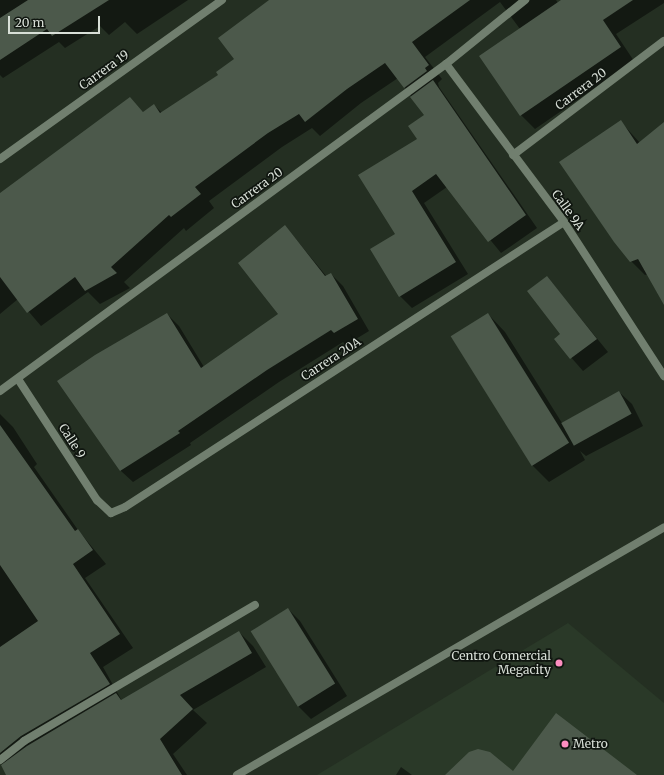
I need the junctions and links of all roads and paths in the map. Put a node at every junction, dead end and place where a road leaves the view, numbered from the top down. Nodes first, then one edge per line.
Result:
1 (222, 0) edge
2 (525, 0) edge
3 (664, 41) edge
4 (446, 64) junction
5 (513, 156) junction
6 (0, 159) edge
7 (564, 222) junction
8 (664, 376) edge
9 (18, 379) junction
10 (0, 391) edge
11 (111, 513) joint
12 (664, 527) edge
13 (255, 605) dead end
14 (0, 760) edge
15 (237, 775) edge

1 - 6 street, Carrera 19
2 - 4 street, Carrera 20
3 - 5 street, Carrera 20
4 - 5 street, Calle 9A
4 - 9 street, Carrera 20
5 - 7 street, Calle 9A
7 - 8 street, Calle 9A
7 - 11 street, Carrera 20A
9 - 10 street, Carrera 20
9 - 11 street, Calle 9
12 - 15 street
13 - 14 street

